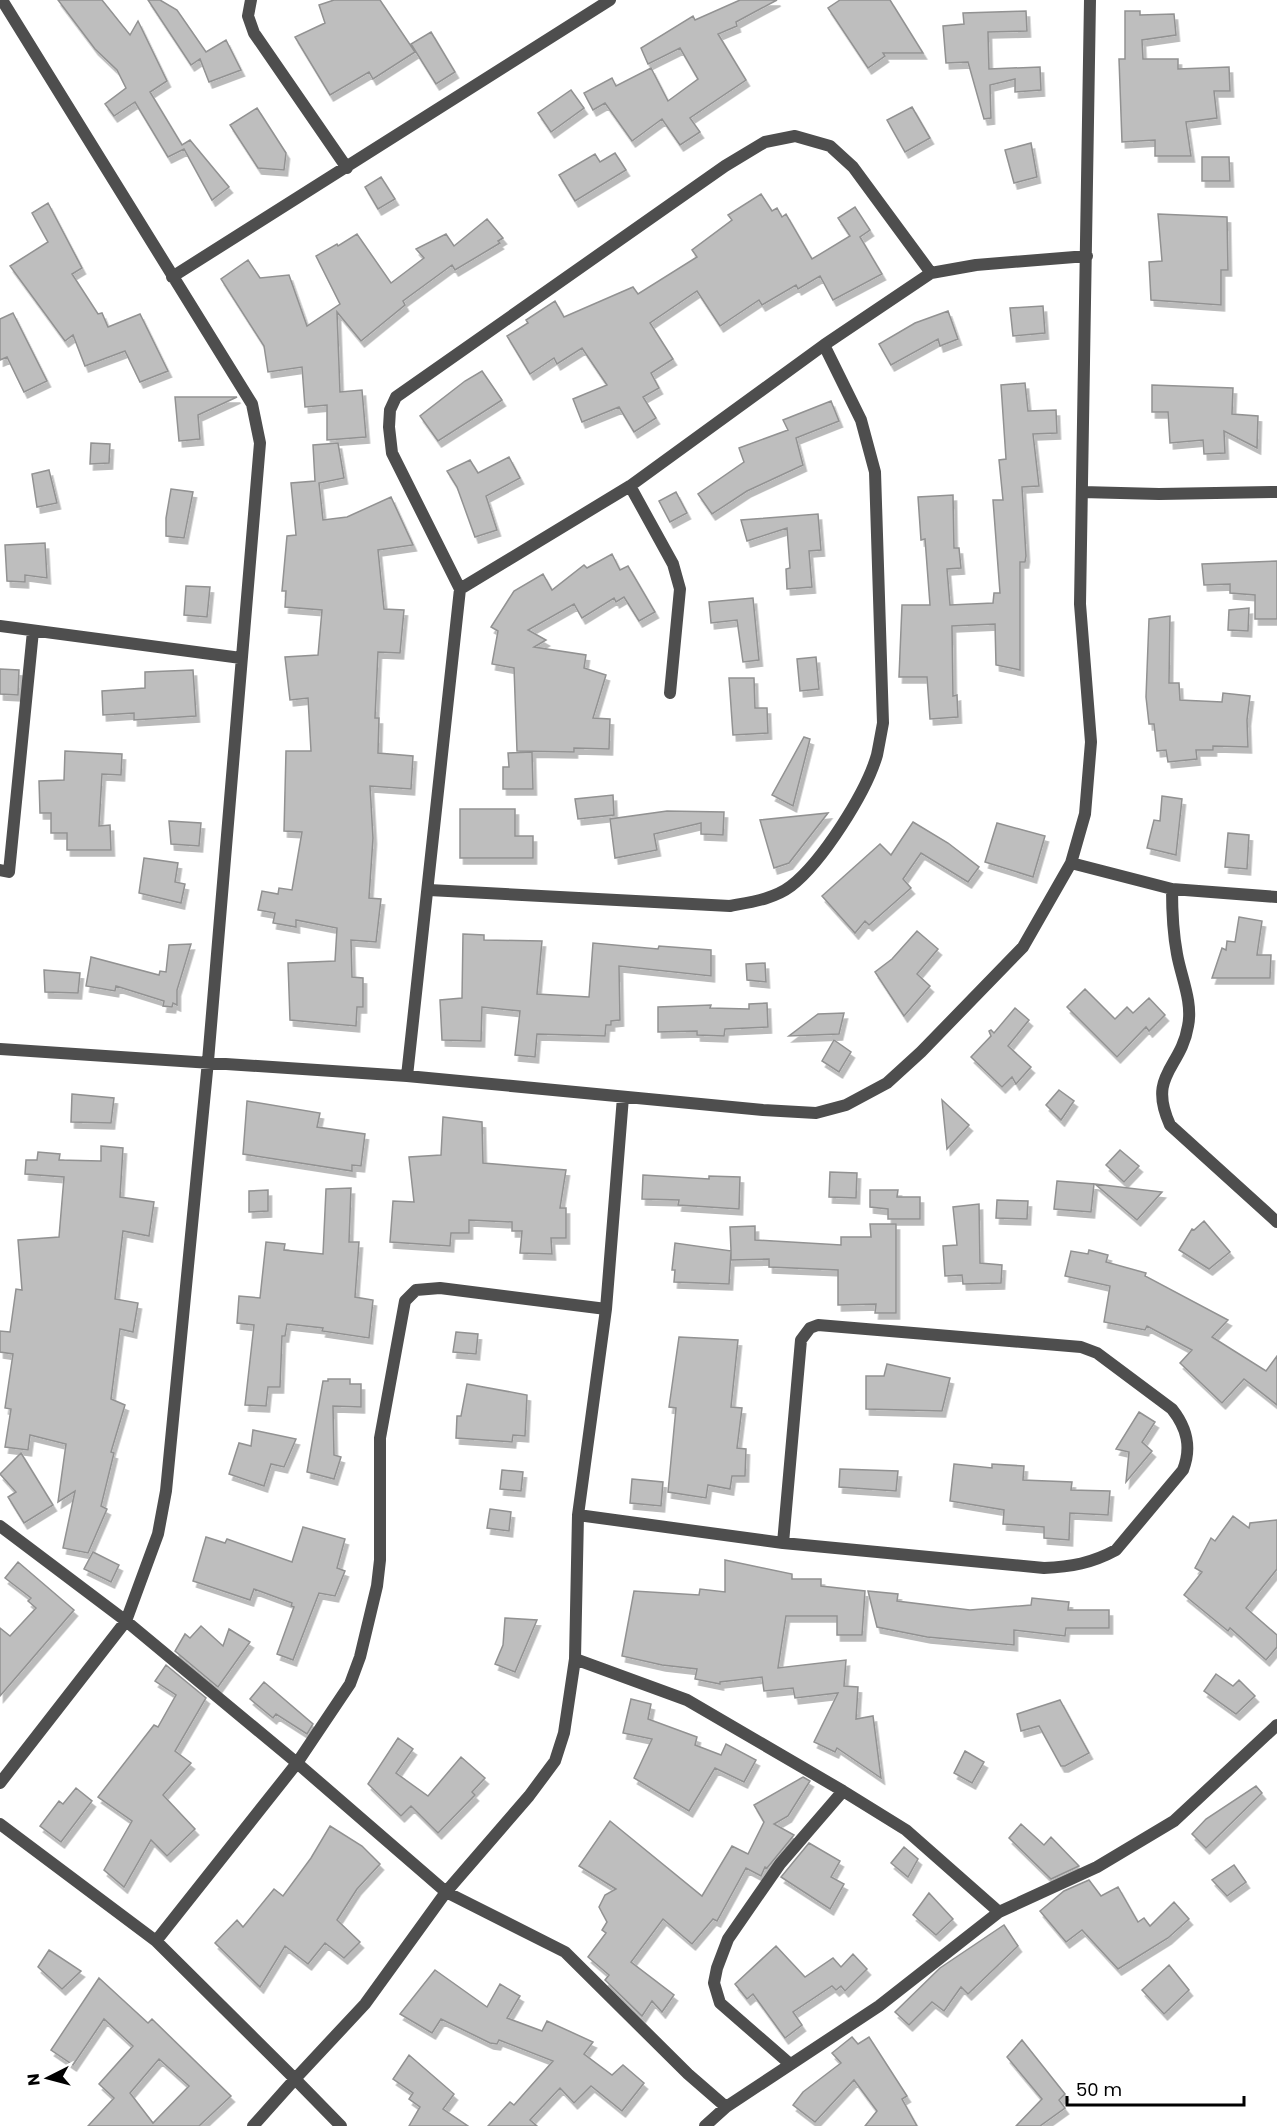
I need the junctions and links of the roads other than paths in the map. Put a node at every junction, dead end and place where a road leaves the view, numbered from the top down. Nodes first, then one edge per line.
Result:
1 (2, 0) edge
2 (251, 0) edge
3 (610, 0) edge
4 (1090, 0) edge
5 (347, 168) junction
6 (1088, 256) junction
7 (931, 273) junction
8 (172, 277) junction
9 (824, 345) junction
10 (630, 486) junction
11 (1082, 492) junction
12 (1277, 492) edge
13 (460, 590) junction
14 (0, 627) edge
15 (33, 631) junction
16 (242, 658) junction
17 (670, 693) dead end
18 (1071, 863) junction
19 (0, 870) edge
20 (1172, 889) junction
21 (429, 890) junction
22 (1277, 897) edge
23 (0, 1049) edge
24 (208, 1061) junction
25 (407, 1076) junction
26 (623, 1097) junction
27 (1277, 1222) edge
28 (606, 1309) junction
29 (578, 1515) junction
30 (0, 1526) edge
31 (783, 1543) junction
32 (126, 1621) junction
33 (575, 1659) junction
34 (1277, 1725) edge
35 (297, 1763) junction
36 (0, 1783) edge
37 (843, 1791) junction
38 (0, 1824) edge
39 (446, 1892) junction
40 (999, 1912) junction
41 (156, 1941) junction
42 (790, 2064) junction
43 (296, 2079) junction
44 (726, 2107) junction
45 (253, 2126) edge
46 (340, 2126) edge
47 (705, 2126) edge

1 - 8 street
2 - 5 street
3 - 5 street
4 - 6 street
5 - 8 street
6 - 7 street
6 - 11 street
7 - 9 street
7 - 13 street
8 - 16 street
9 - 10 street
9 - 21 street
10 - 13 street
10 - 17 street
11 - 12 street
11 - 18 street
13 - 21 street
14 - 15 street
15 - 16 street
15 - 19 street
16 - 24 street
18 - 20 street
18 - 26 street
20 - 22 street
20 - 27 street
21 - 25 street
23 - 24 street
24 - 25 street
24 - 32 street
25 - 26 street
26 - 28 street
28 - 29 street
28 - 35 street
29 - 31 street
29 - 33 street
30 - 32 street
31 - 31 street
32 - 35 street
32 - 36 street
33 - 37 street
33 - 39 street
34 - 40 street
35 - 39 street
35 - 41 street
37 - 40 street
37 - 42 street
38 - 41 street
39 - 43 street
39 - 44 street
40 - 42 street
41 - 43 street
42 - 44 street
43 - 45 street
43 - 46 street
44 - 47 street

